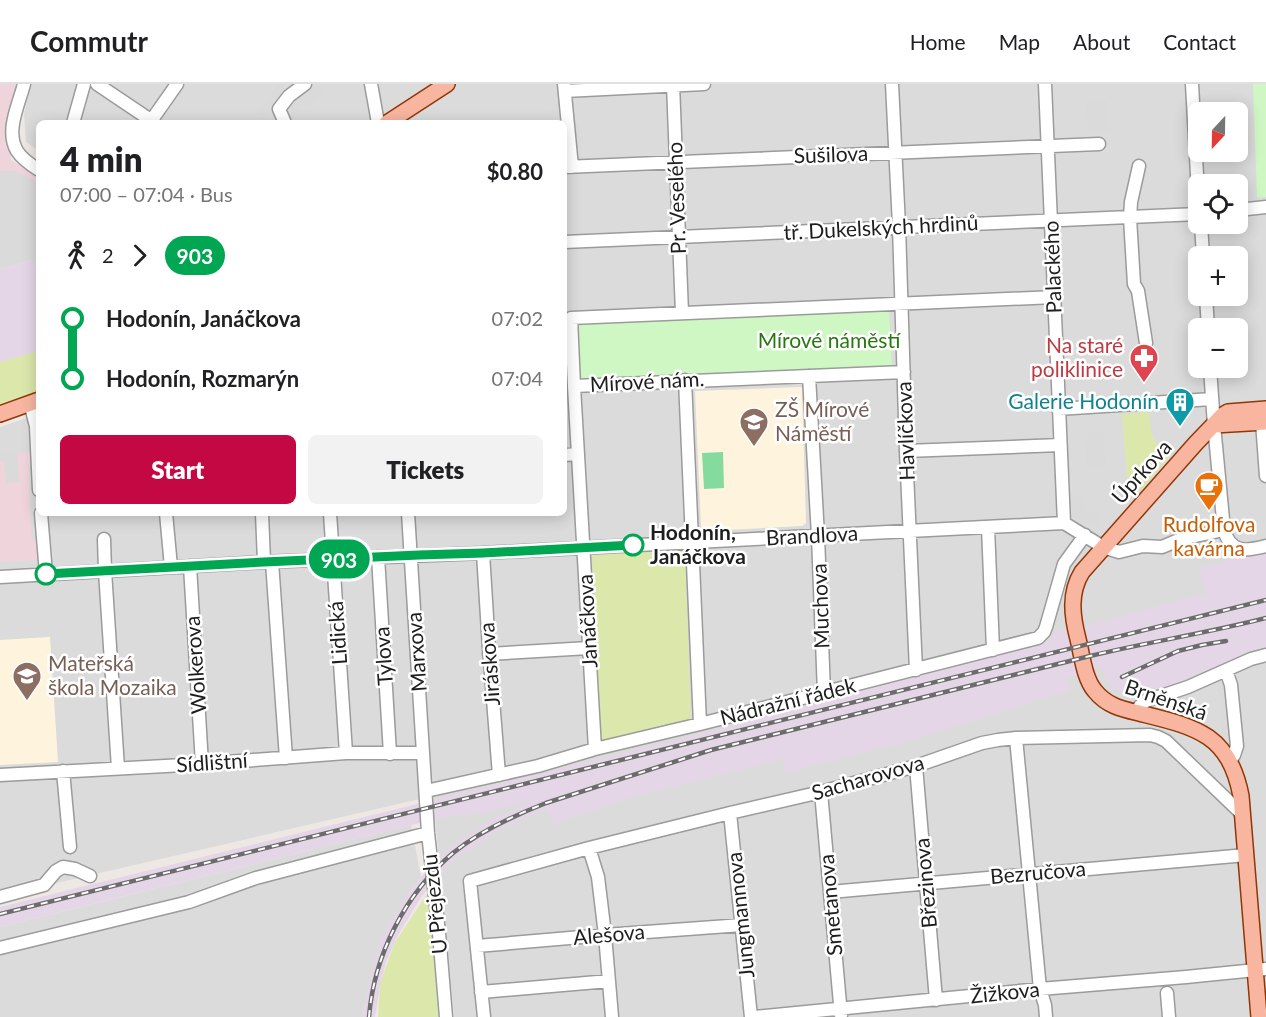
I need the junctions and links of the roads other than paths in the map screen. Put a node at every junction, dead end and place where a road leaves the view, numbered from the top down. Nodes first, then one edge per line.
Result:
1 (24, 84) edge
2 (84, 84) edge
3 (97, 84) edge
4 (177, 84) edge
5 (305, 84) edge
6 (371, 84) edge
7 (447, 84) edge
8 (704, 84) edge
9 (892, 84) edge
10 (1045, 84) edge
11 (1192, 84) edge
12 (673, 85) edge
13 (564, 88) edge
14 (74, 120) edge
15 (150, 120) edge
16 (154, 120) edge
17 (284, 120) edge
18 (377, 120) edge
19 (392, 120) edge
20 (566, 120) edge
21 (1099, 144) dead end
22 (1048, 146) junction
23 (567, 147) edge
24 (895, 152) junction
25 (675, 162) junction
26 (1139, 166) dead end
27 (568, 167) edge
28 (36, 168) edge
29 (1197, 174) edge
30 (1266, 207) edge
31 (1248, 209) edge
32 (1188, 215) edge
33 (1130, 218) junction
34 (1052, 221) junction
35 (899, 226) junction
36 (678, 237) junction
37 (567, 242) edge
38 (1055, 297) junction
39 (902, 304) junction
40 (682, 313) junction
41 (568, 318) edge
42 (1146, 343) dead end
43 (904, 372) junction
44 (809, 376) junction
45 (1211, 378) edge
46 (685, 380) junction
47 (574, 386) junction
48 (1212, 399) junction
49 (34, 402) edge
50 (1058, 409) junction
51 (0, 414) edge
52 (1265, 418) edge
53 (1214, 425) junction
54 (36, 426) edge
55 (1060, 445) junction
56 (906, 451) junction
57 (578, 454) junction
58 (567, 455) edge
59 (1266, 476) edge
60 (40, 516) edge
61 (166, 516) edge
62 (262, 516) edge
63 (330, 516) edge
64 (408, 516) edge
65 (1064, 523) junction
66 (988, 527) junction
67 (1224, 530) junction
68 (909, 531) junction
69 (1085, 535) junction
70 (818, 536) junction
71 (104, 539) dead end
72 (692, 543) junction
73 (1266, 546) edge
74 (1103, 547) junction
75 (584, 548) junction
76 (483, 553) junction
77 (410, 555) junction
78 (378, 557) junction
79 (333, 559) junction
80 (268, 562) junction
81 (190, 566) junction
82 (171, 567) junction
83 (105, 571) junction
84 (46, 574) junction
85 (0, 577) edge
86 (589, 648) junction
87 (993, 650) junction
88 (489, 654) junction
89 (1266, 655) edge
90 (916, 670) junction
91 (1227, 670) junction
92 (824, 693) junction
93 (1136, 712) junction
94 (700, 724) junction
95 (1016, 738) junction
96 (594, 749) junction
97 (346, 753) junction
98 (423, 753) junction
99 (390, 754) junction
100 (286, 758) junction
101 (1230, 761) junction
102 (202, 764) junction
103 (916, 766) junction
104 (118, 768) junction
105 (63, 771) junction
106 (0, 775) edge
107 (499, 775) junction
108 (426, 791) junction
109 (821, 792) junction
110 (730, 813) junction
111 (1242, 814) junction
112 (428, 833) junction
113 (70, 847) dead end
114 (589, 848) junction
115 (1246, 855) junction
116 (1028, 873) junction
117 (90, 876) dead end
118 (926, 883) junction
119 (830, 892) junction
120 (0, 897) edge
121 (742, 925) junction
122 (605, 935) junction
123 (477, 946) junction
124 (0, 948) edge
125 (1261, 969) edge
126 (609, 981) junction
127 (1040, 989) junction
128 (481, 992) junction
129 (1167, 993) dead end
130 (936, 1000) junction
131 (841, 1013) edge
132 (446, 1017) edge
133 (484, 1017) edge
134 (612, 1017) edge
135 (753, 1017) edge
136 (1046, 1017) edge
137 (1169, 1017) edge
138 (1259, 1017) edge

1 - 28 street
2 - 14 street
3 - 15 street
4 - 16 street
5 - 17 street
6 - 18 street
7 - 19 main road
8 - 12 street
9 - 24 street, Havlíčkova
10 - 22 street, Palackého
11 - 29 street
12 - 13 street
12 - 25 street, Pr. Veselého
13 - 20 street
21 - 22 street, Sušilova
22 - 24 street, Sušilova
22 - 34 street, Palackého
23 - 27 street
24 - 25 street, Sušilova
24 - 35 street, Havlíčkova
25 - 27 street, Sušilova
25 - 36 street, Pr. Veselého
26 - 33 street
30 - 31 street
32 - 33 street, tř. Dukelských hrdinů
33 - 34 street, tř. Dukelských hrdinů
33 - 42 street
34 - 35 street, tř. Dukelských hrdinů
34 - 38 street, Palackého
35 - 36 street, tř. Dukelských hrdinů
35 - 39 street, Havlíčkova
36 - 37 street, tř. Dukelských hrdinů
36 - 40 street, Pr. Veselého
38 - 39 street, Mírové nám.
38 - 50 street, Palackého
39 - 40 street, Mírové nám.
39 - 43 street, Havlíčkova
40 - 41 street, Mírové nám.
41 - 47 street, Mírové nám.
43 - 44 street, Mírové nám.
43 - 56 street, Havlíčkova
44 - 46 street, Mírové nám.
44 - 70 street, Muchova
45 - 48 street
46 - 47 street, Mírové nám.
46 - 72 street
47 - 57 street, Janáčkova
48 - 50 street
48 - 53 street
49 - 51 main road
49 - 54 street
50 - 55 street, Palackého
52 - 53 main road
52 - 59 street
53 - 67 street
53 - 74 main road, Úprkova
55 - 56 street
55 - 65 street, Palackého
56 - 68 street, Havlíčkova
57 - 58 street
57 - 75 street, Janáčkova
60 - 84 street
61 - 82 street
62 - 80 street
63 - 79 street, Lidická
64 - 77 street, Marxova
65 - 66 street, Brandlova
65 - 69 street
66 - 68 street, Brandlova
66 - 87 street
67 - 73 street
67 - 74 street
68 - 70 street, Brandlova
68 - 90 street, Havlíčkova
69 - 74 street
69 - 87 street, Nádražní řádek
70 - 72 street, Brandlova
70 - 92 street, Muchova
71 - 83 street
72 - 75 street, Brandlova
72 - 94 street
74 - 93 main road, Brněnská
75 - 76 street, Brandlova
75 - 86 street, Janáčkova
76 - 77 street, Brandlova
76 - 88 street, Jiráskova
77 - 78 street, Brandlova
77 - 98 street, Marxova
78 - 79 street, Brandlova
78 - 99 street, Tylova
79 - 80 street, Brandlova
79 - 97 street, Lidická
80 - 81 street, Brandlova
80 - 100 street
81 - 82 street, Brandlova
81 - 102 street, Wolkerova
82 - 83 street, Brandlova
83 - 84 street, Brandlova
83 - 104 street
84 - 85 street, Brandlova
86 - 88 street
86 - 96 street, Janáčkova
87 - 90 street, Nádražní řádek
88 - 107 street, Jiráskova
89 - 91 street
90 - 92 street, Nádražní řádek
91 - 93 street
91 - 101 street, Brněnská
92 - 94 street, Nádražní řádek
93 - 101 main road, Brněnská
94 - 96 street, Nádražní řádek
95 - 103 street, Sacharovova
95 - 111 street, Sacharovova
95 - 116 street
96 - 107 street, Nádražní řádek
97 - 99 street, Sídlištní
97 - 100 street, Sídlištní
98 - 99 street, Sídlištní
98 - 108 street, Marxova
100 - 102 street, Sídlištní
101 - 111 main road, Brněnská
102 - 104 street, Sídlištní
103 - 109 street, Sacharovova
103 - 118 street, Březinova
104 - 105 street, Sídlištní
105 - 106 street, Sídlištní
105 - 113 street
107 - 108 street, Nádražní řádek
108 - 112 street, U Přejezdu
109 - 110 street, Sacharovova
109 - 119 street, Smetanova
110 - 114 street, Sacharovova
110 - 121 street, Jungmannova
111 - 115 main road, Brněnská
112 - 124 street
112 - 132 street, U Přejezdu
114 - 122 street
114 - 123 street, Sacharovova
115 - 116 street, Bezručova
115 - 125 main road, Brněnská
116 - 118 street, Bezručova
116 - 127 street
117 - 120 street
118 - 119 street, Bezručova
118 - 130 street, Březinova
119 - 131 street, Smetanova
121 - 122 street, Alešova
121 - 135 street, Jungmannova
122 - 123 street, Alešova
122 - 126 street
123 - 128 street
125 - 127 street, Žižkova
125 - 138 main road, Brněnská
126 - 128 street
126 - 134 street
127 - 130 street, Žižkova
127 - 136 street
128 - 133 street
129 - 137 street
130 - 131 street, Žižkova
131 - 135 street, Žižkova

